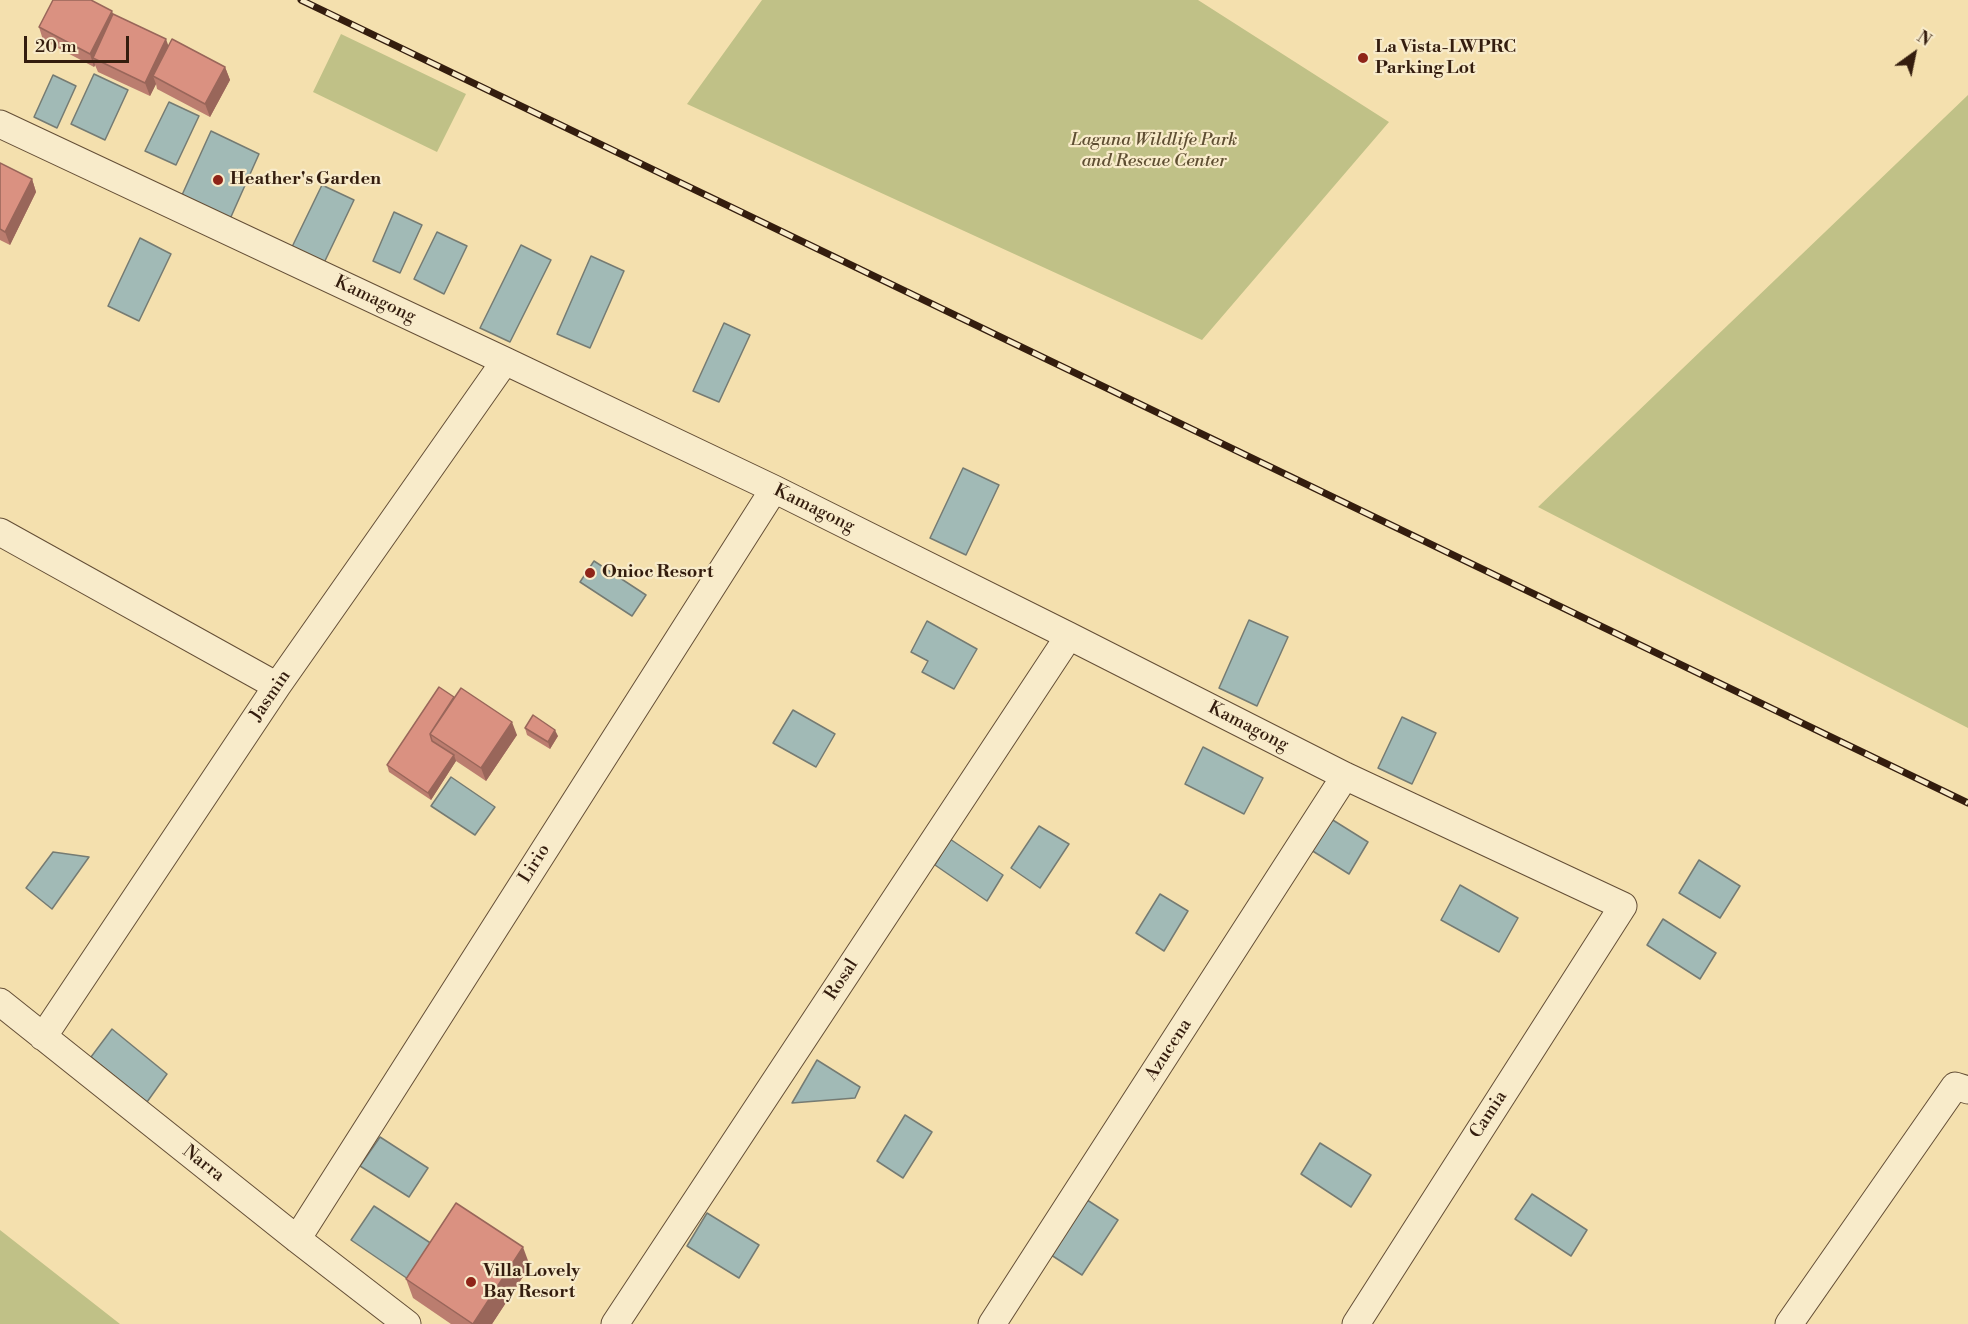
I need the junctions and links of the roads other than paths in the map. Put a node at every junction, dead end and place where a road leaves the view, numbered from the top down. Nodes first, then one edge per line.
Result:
1 (0, 124) edge
2 (505, 361) junction
3 (774, 489) junction
4 (0, 532) edge
5 (1069, 636) junction
6 (277, 686) junction
7 (1345, 776) junction
8 (1623, 906) joint
9 (0, 1002) edge
10 (43, 1038) junction
11 (1968, 1090) edge
12 (297, 1239) junction
13 (407, 1324) edge
14 (615, 1324) edge
15 (992, 1324) edge
16 (1356, 1324) edge
17 (1789, 1324) edge

1 - 2 street, Kamagong
2 - 3 street, Kamagong
2 - 6 street, Jasmin
3 - 5 street, Kamagong
3 - 12 street, Lirio
4 - 6 street
5 - 7 street, Kamagong
5 - 14 street, Rosal
6 - 10 street, Jasmin
7 - 8 street, Kamagong
7 - 15 street, Azucena
8 - 16 street, Camia
9 - 10 street, Narra
10 - 12 street, Narra
11 - 17 street
12 - 13 street, Narra

